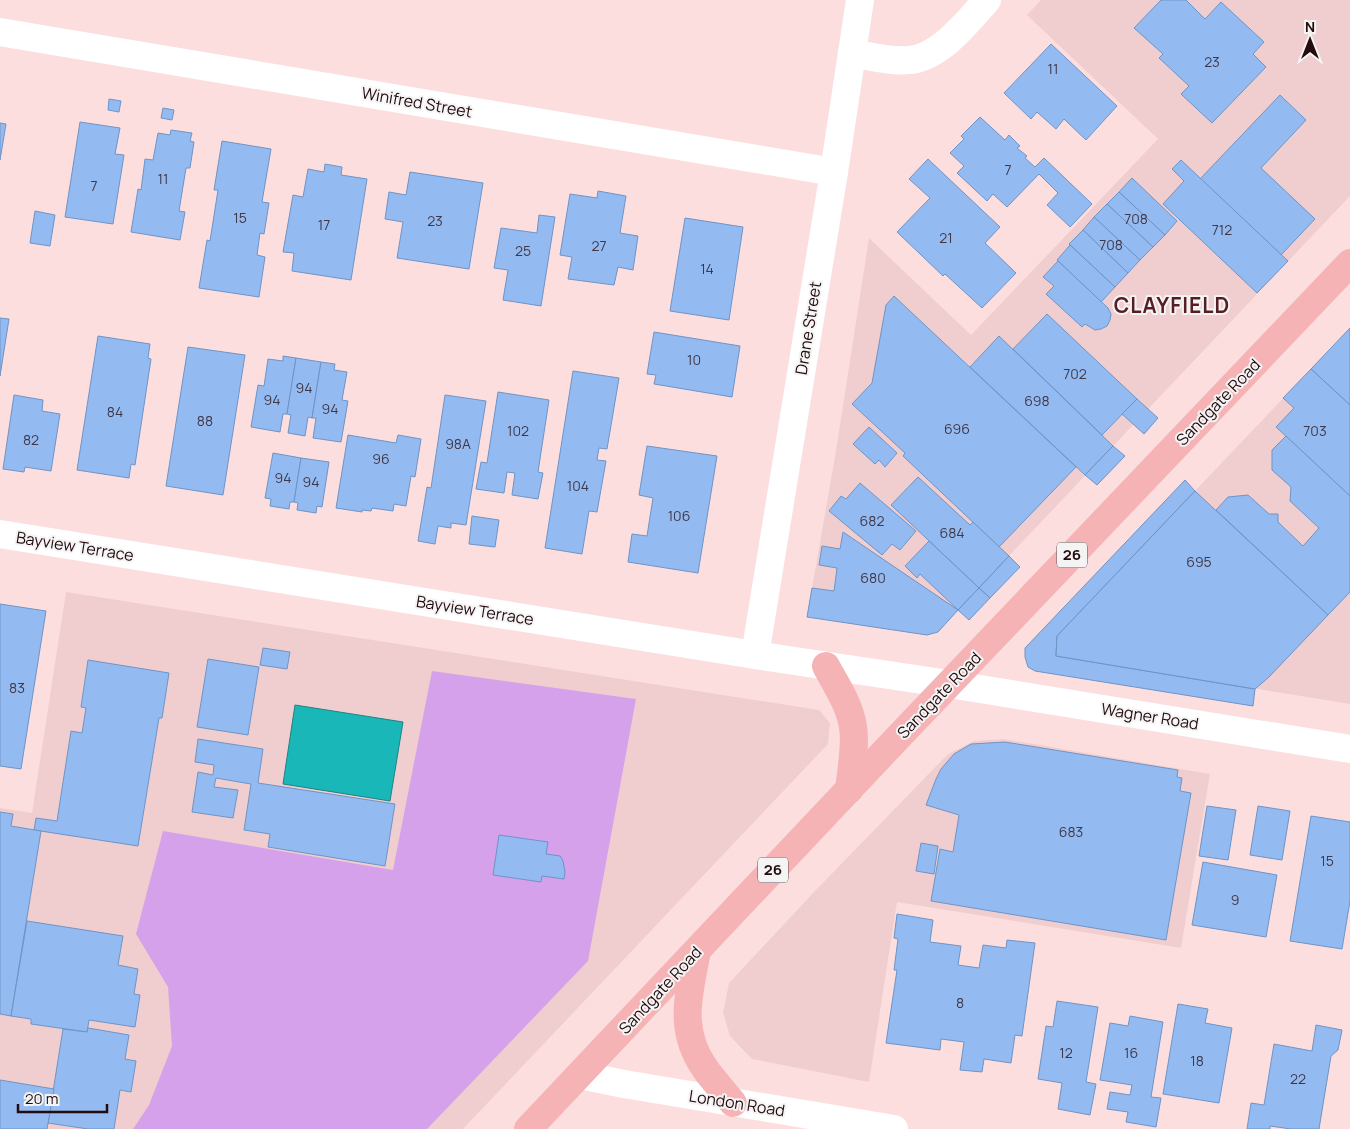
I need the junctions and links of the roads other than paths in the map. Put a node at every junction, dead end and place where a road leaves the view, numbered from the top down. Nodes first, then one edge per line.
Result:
1 (860, 0) edge
2 (987, 0) edge
3 (0, 32) edge
4 (852, 54) junction
5 (834, 172) junction
6 (1350, 263) edge
7 (0, 534) edge
8 (755, 655) junction
9 (826, 666) junction
10 (949, 684) junction
11 (1350, 749) edge
12 (849, 790) junction
13 (697, 951) junction
14 (580, 1075) junction
15 (733, 1102) junction
16 (528, 1129) edge
17 (894, 1129) edge

1 - 4 street, Drane Street
2 - 4 street
3 - 5 street, Winifred Street
4 - 5 street, Drane Street
5 - 8 street, Drane Street
6 - 10 highway, Sandgate Road / 26
7 - 8 street, Bayview Terrace
8 - 9 street, Bayview Terrace
9 - 10 street, Bayview Terrace
9 - 12 highway
10 - 11 street, Wagner Road
10 - 12 highway, Sandgate Road / 26
12 - 13 highway, Sandgate Road / 26
13 - 14 highway, Sandgate Road / 26
13 - 15 highway
14 - 15 street, London Road
14 - 16 highway, Sandgate Road / 26
15 - 17 street, London Road

